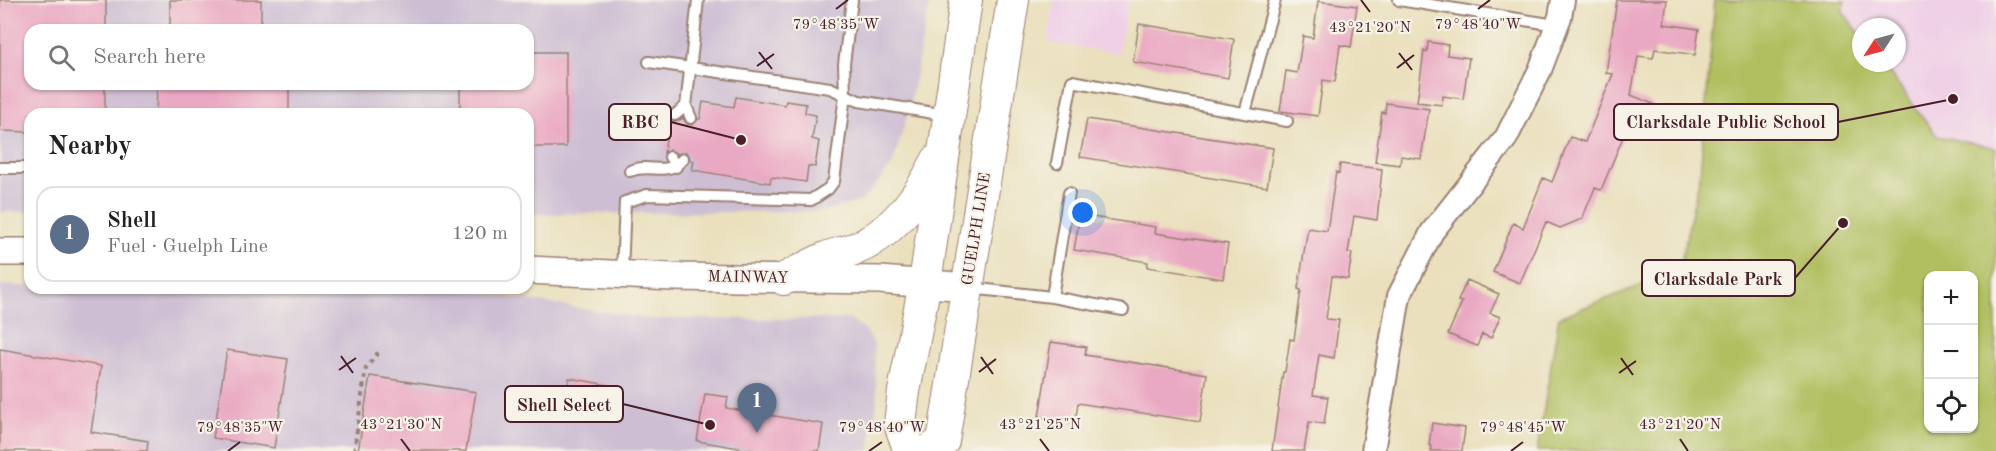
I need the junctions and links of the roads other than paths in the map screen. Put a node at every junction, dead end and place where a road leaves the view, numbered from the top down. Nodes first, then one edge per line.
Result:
1 (698, 0) edge
2 (852, 0) edge
3 (966, 0) edge
4 (1013, 0) edge
5 (1275, 0) edge
6 (1400, 0) edge
7 (1563, 0) edge
8 (1556, 25) junction
9 (649, 62) dead end
10 (689, 67) junction
11 (845, 95) junction
12 (686, 106) junction
13 (1245, 113) junction
14 (675, 116) dead end
15 (691, 118) dead end
16 (1287, 121) dead end
17 (948, 122) junction
18 (669, 157) dead end
19 (1057, 162) dead end
20 (0, 168) edge
21 (24, 168) edge
22 (630, 171) dead end
23 (1069, 193) dead end
24 (0, 252) edge
25 (24, 252) edge
26 (534, 270) edge
27 (622, 273) junction
28 (784, 279) junction
29 (925, 283) junction
30 (968, 287) junction
31 (1052, 297) junction
32 (1123, 310) dead end
33 (910, 451) edge
34 (929, 451) edge
35 (1372, 451) edge

1 - 10 lane
2 - 11 lane
3 - 17 main road
4 - 30 main road, GUELPH LINE
5 - 13 lane
6 - 8 lane
7 - 8 street
8 - 35 street
9 - 10 lane
10 - 11 lane
10 - 12 lane
11 - 17 lane
11 - 27 lane
12 - 14 lane
12 - 15 lane
13 - 16 lane
13 - 19 lane
17 - 28 main road
17 - 29 main road
18 - 22 lane
20 - 21 lane
23 - 31 lane
24 - 25 street
26 - 27 street, MAINWAY
27 - 28 street, MAINWAY
28 - 29 street, MAINWAY
29 - 30 street, MAINWAY
29 - 33 main road
30 - 31 lane
30 - 34 main road, GUELPH LINE
31 - 32 lane

